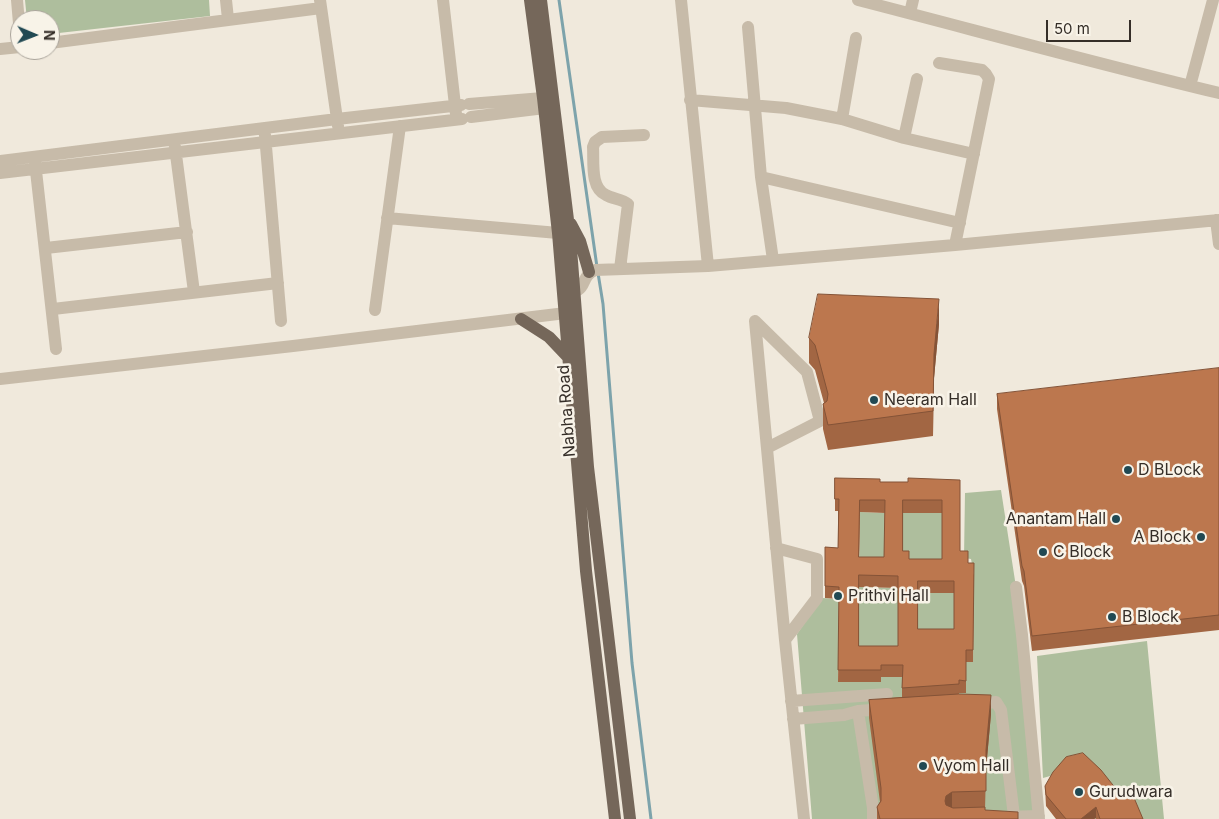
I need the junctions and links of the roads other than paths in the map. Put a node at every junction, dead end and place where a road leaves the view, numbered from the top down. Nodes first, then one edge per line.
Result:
1 (226, 0) edge
2 (443, 0) edge
3 (530, 0) edge
4 (541, 0) edge
5 (681, 0) edge
6 (858, 0) edge
7 (913, 0) edge
8 (1212, 0) edge
9 (321, 4) edge
10 (910, 13) junction
11 (228, 19) junction
12 (748, 27) dead end
13 (856, 38) dead end
14 (60, 42) edge
15 (939, 63) dead end
16 (918, 79) dead end
17 (1190, 86) junction
18 (1219, 94) edge
19 (690, 100) junction
20 (548, 102) junction
21 (755, 104) junction
22 (463, 112) junction
23 (336, 119) junction
24 (842, 119) junction
25 (400, 126) junction
26 (264, 128) junction
27 (340, 133) junction
28 (644, 135) dead end
29 (904, 138) junction
30 (174, 139) junction
31 (266, 142) junction
32 (176, 153) junction
33 (974, 154) junction
34 (0, 161) edge
35 (35, 163) junction
36 (0, 173) edge
37 (760, 177) junction
38 (387, 218) junction
39 (568, 220) junction
40 (1218, 220) edge
41 (960, 223) junction
42 (187, 232) junction
43 (558, 232) junction
44 (1219, 244) edge
45 (955, 245) junction
46 (46, 248) junction
47 (773, 260) junction
48 (708, 266) junction
49 (620, 269) junction
50 (595, 271) junction
51 (278, 283) junction
52 (194, 292) junction
53 (569, 292) junction
54 (53, 309) junction
55 (375, 310) dead end
56 (570, 312) junction
57 (521, 319) junction
58 (281, 321) dead end
59 (56, 349) dead end
60 (568, 357) junction
61 (0, 379) edge
62 (767, 448) junction
63 (590, 540) junction
64 (776, 548) junction
65 (1016, 587) dead end
66 (785, 640) junction
67 (887, 694) dead end
68 (791, 701) junction
69 (966, 705) edge
70 (898, 708) edge
71 (858, 710) junction
72 (794, 719) junction
73 (1014, 816) junction
74 (996, 817) edge
75 (1039, 818) edge
76 (615, 819) edge
77 (630, 819) edge
78 (804, 819) edge
79 (873, 819) edge
80 (880, 819) edge

1 - 11 street
2 - 22 street
3 - 20 main road, Nabha Road
4 - 20 main road, Nabha Road
5 - 19 street
6 - 10 street
7 - 10 street
8 - 17 street
9 - 11 street
9 - 23 street
10 - 17 street
11 - 14 street
12 - 21 street
13 - 24 street
15 - 33 street
16 - 29 street
17 - 18 street
19 - 21 street
19 - 48 street
20 - 22 street
20 - 39 main road, Nabha Road
20 - 43 main road, Nabha Road
21 - 24 street
21 - 37 street
22 - 23 street
22 - 25 street
23 - 26 street
23 - 27 street
24 - 29 street
25 - 27 street
25 - 38 street
26 - 30 street
26 - 31 street
27 - 31 street
28 - 49 street
29 - 33 street
30 - 32 street
30 - 35 street
31 - 32 street
31 - 51 street
32 - 35 street
32 - 42 street
33 - 41 street
34 - 35 street
35 - 36 street
35 - 46 street
37 - 41 street
37 - 47 street
38 - 43 street
38 - 55 street
39 - 50 main road
39 - 53 main road, Nabha Road
40 - 44 street
40 - 45 street
41 - 45 street
42 - 46 street
42 - 52 street
43 - 53 main road, Nabha Road
45 - 47 street
46 - 54 street
47 - 48 street
48 - 49 street
49 - 50 street
50 - 53 street
51 - 52 street
51 - 58 street
52 - 54 street
53 - 56 main road, Nabha Road
54 - 59 street
56 - 57 street
56 - 60 main road, Nabha Road
56 - 63 main road, Nabha Road
57 - 60 main road
57 - 61 street
60 - 63 main road, Nabha Road
62 - 62 street
62 - 64 street
63 - 76 main road, Nabha Road
63 - 77 main road, Nabha Road
64 - 66 street
64 - 66 street
65 - 75 street
66 - 68 street
67 - 68 street
68 - 72 street
69 - 73 street
70 - 71 street
71 - 72 street
71 - 79 street
72 - 78 street
73 - 74 street
73 - 75 street
79 - 80 street

